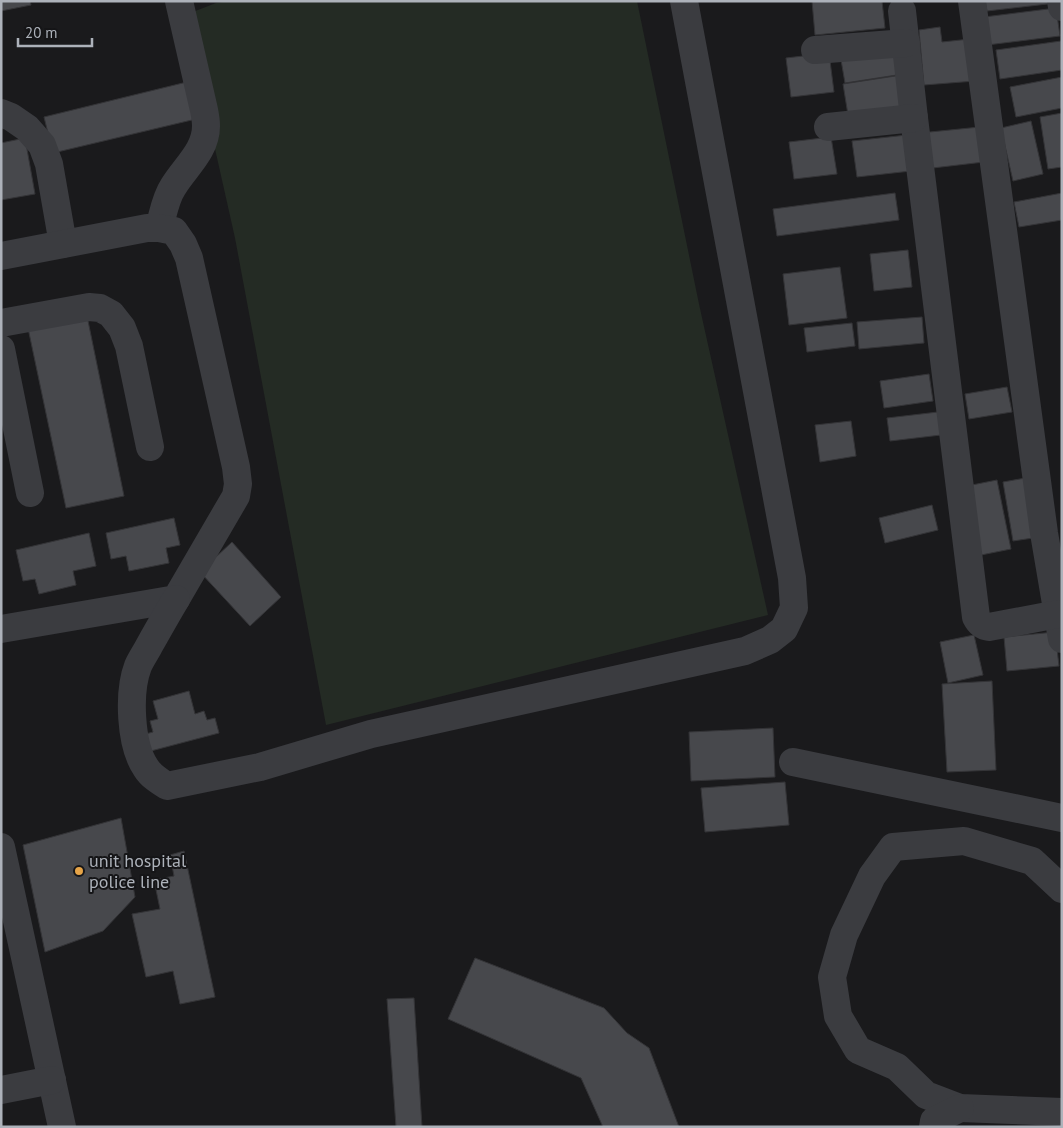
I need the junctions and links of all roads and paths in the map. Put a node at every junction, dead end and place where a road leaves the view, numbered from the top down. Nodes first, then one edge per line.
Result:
1 (179, 1) edge
2 (684, 1) edge
3 (972, 1) edge
4 (1061, 1) edge
5 (1062, 8) edge
6 (902, 11) dead end
7 (906, 43) junction
8 (815, 50) dead end
9 (1, 113) edge
10 (914, 118) junction
11 (828, 127) dead end
12 (159, 228) junction
13 (63, 244) junction
14 (1, 256) edge
15 (1, 323) edge
16 (1, 349) edge
17 (150, 447) dead end
18 (30, 493) dead end
19 (1053, 531) edge
20 (176, 598) junction
21 (1060, 627) edge
22 (1, 629) edge
23 (794, 762) dead end
24 (1062, 818) edge
25 (1, 847) edge
26 (1062, 889) edge
27 (52, 1080) junction
28 (1, 1090) edge
29 (960, 1108) junction
30 (1062, 1112) edge
31 (62, 1127) edge
32 (933, 1127) edge

1 - 12 street
2 - 20 street
3 - 19 street
4 - 5 street
6 - 7 street
7 - 8 street
7 - 10 street
9 - 13 street
10 - 11 street
10 - 21 street
12 - 13 street
12 - 20 street
13 - 14 street
15 - 17 street
16 - 18 street
19 - 21 street
20 - 22 street
23 - 24 street
25 - 27 street
26 - 29 street
27 - 28 street
27 - 31 street
29 - 30 street
29 - 32 street

